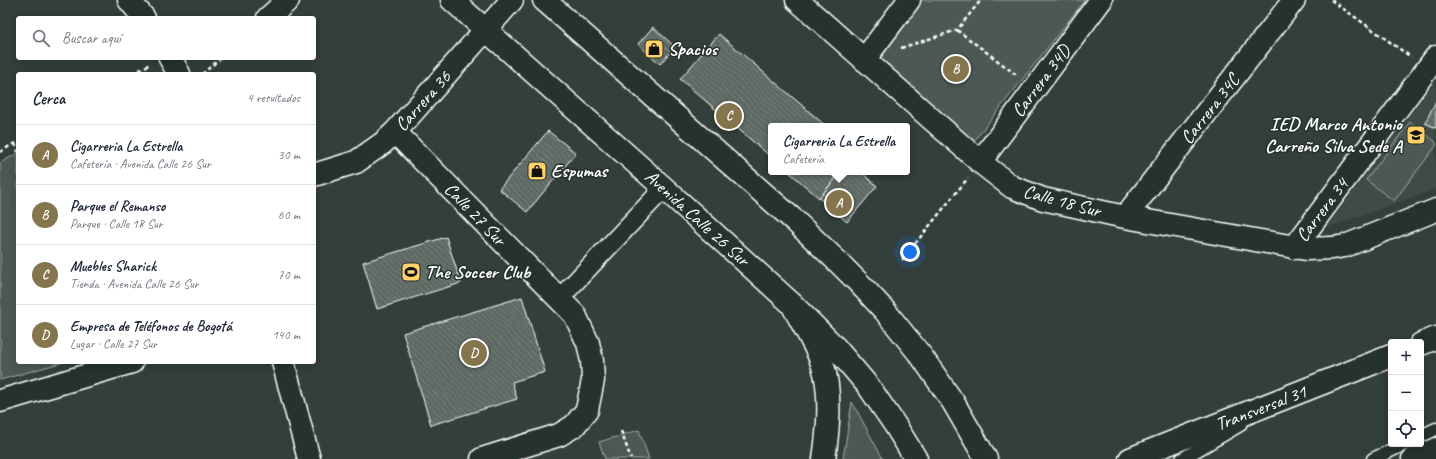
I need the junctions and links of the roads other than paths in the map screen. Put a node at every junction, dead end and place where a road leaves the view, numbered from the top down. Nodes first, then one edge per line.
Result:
1 (129, 0) edge
2 (288, 0) edge
3 (452, 0) edge
4 (512, 0) edge
5 (544, 0) edge
6 (797, 0) edge
7 (909, 0) edge
8 (1101, 0) edge
9 (1294, 0) edge
10 (142, 16) edge
11 (270, 16) edge
12 (486, 30) junction
13 (161, 60) edge
14 (864, 60) junction
15 (1432, 63) edge
16 (176, 72) edge
17 (395, 132) junction
18 (980, 162) junction
19 (316, 173) edge
20 (664, 188) junction
21 (1436, 210) edge
22 (1125, 218) junction
23 (1294, 248) junction
24 (559, 299) junction
25 (792, 304) junction
26 (1436, 338) edge
27 (1424, 343) edge
28 (1436, 346) edge
29 (1424, 351) edge
30 (1388, 357) edge
31 (125, 364) edge
32 (284, 364) edge
33 (1388, 365) edge
34 (0, 401) edge
35 (1436, 429) edge
36 (1424, 435) edge
37 (1399, 447) edge
38 (1436, 449) edge
39 (309, 459) edge
40 (482, 459) edge
41 (824, 459) edge
42 (916, 459) edge
43 (986, 459) edge
44 (1130, 459) edge
45 (1182, 459) edge
46 (1373, 459) edge
47 (1413, 459) edge

1 - 10 main road
2 - 11 main road
3 - 12 main road, Avenida Calle 26 Sur
4 - 12 main road, Carrera 36
5 - 43 main road
6 - 14 main road, Calle 18 Sur
7 - 14 main road
8 - 18 main road, Carrera 34D
9 - 22 main road, Carrera 34C
12 - 17 main road, Carrera 36
12 - 20 main road, Avenida Calle 26 Sur
13 - 16 main road
14 - 18 main road, Calle 18 Sur
15 - 23 main road, Carrera 34
17 - 19 main road, Carrera 36
17 - 24 main road, Calle 27 Sur
18 - 22 main road, Calle 18 Sur
20 - 24 street
20 - 25 main road, Avenida Calle 26 Sur
21 - 23 main road, Calle 18 Sur
22 - 23 main road, Calle 18 Sur
24 - 40 main road, Calle 27 Sur
25 - 41 main road
25 - 42 main road, Avenida Calle 26 Sur
26 - 27 main road
28 - 29 lane
30 - 44 main road, Transversal 31
31 - 34 main road
32 - 39 main road
33 - 45 lane
35 - 36 lane
37 - 46 lane
38 - 47 main road

